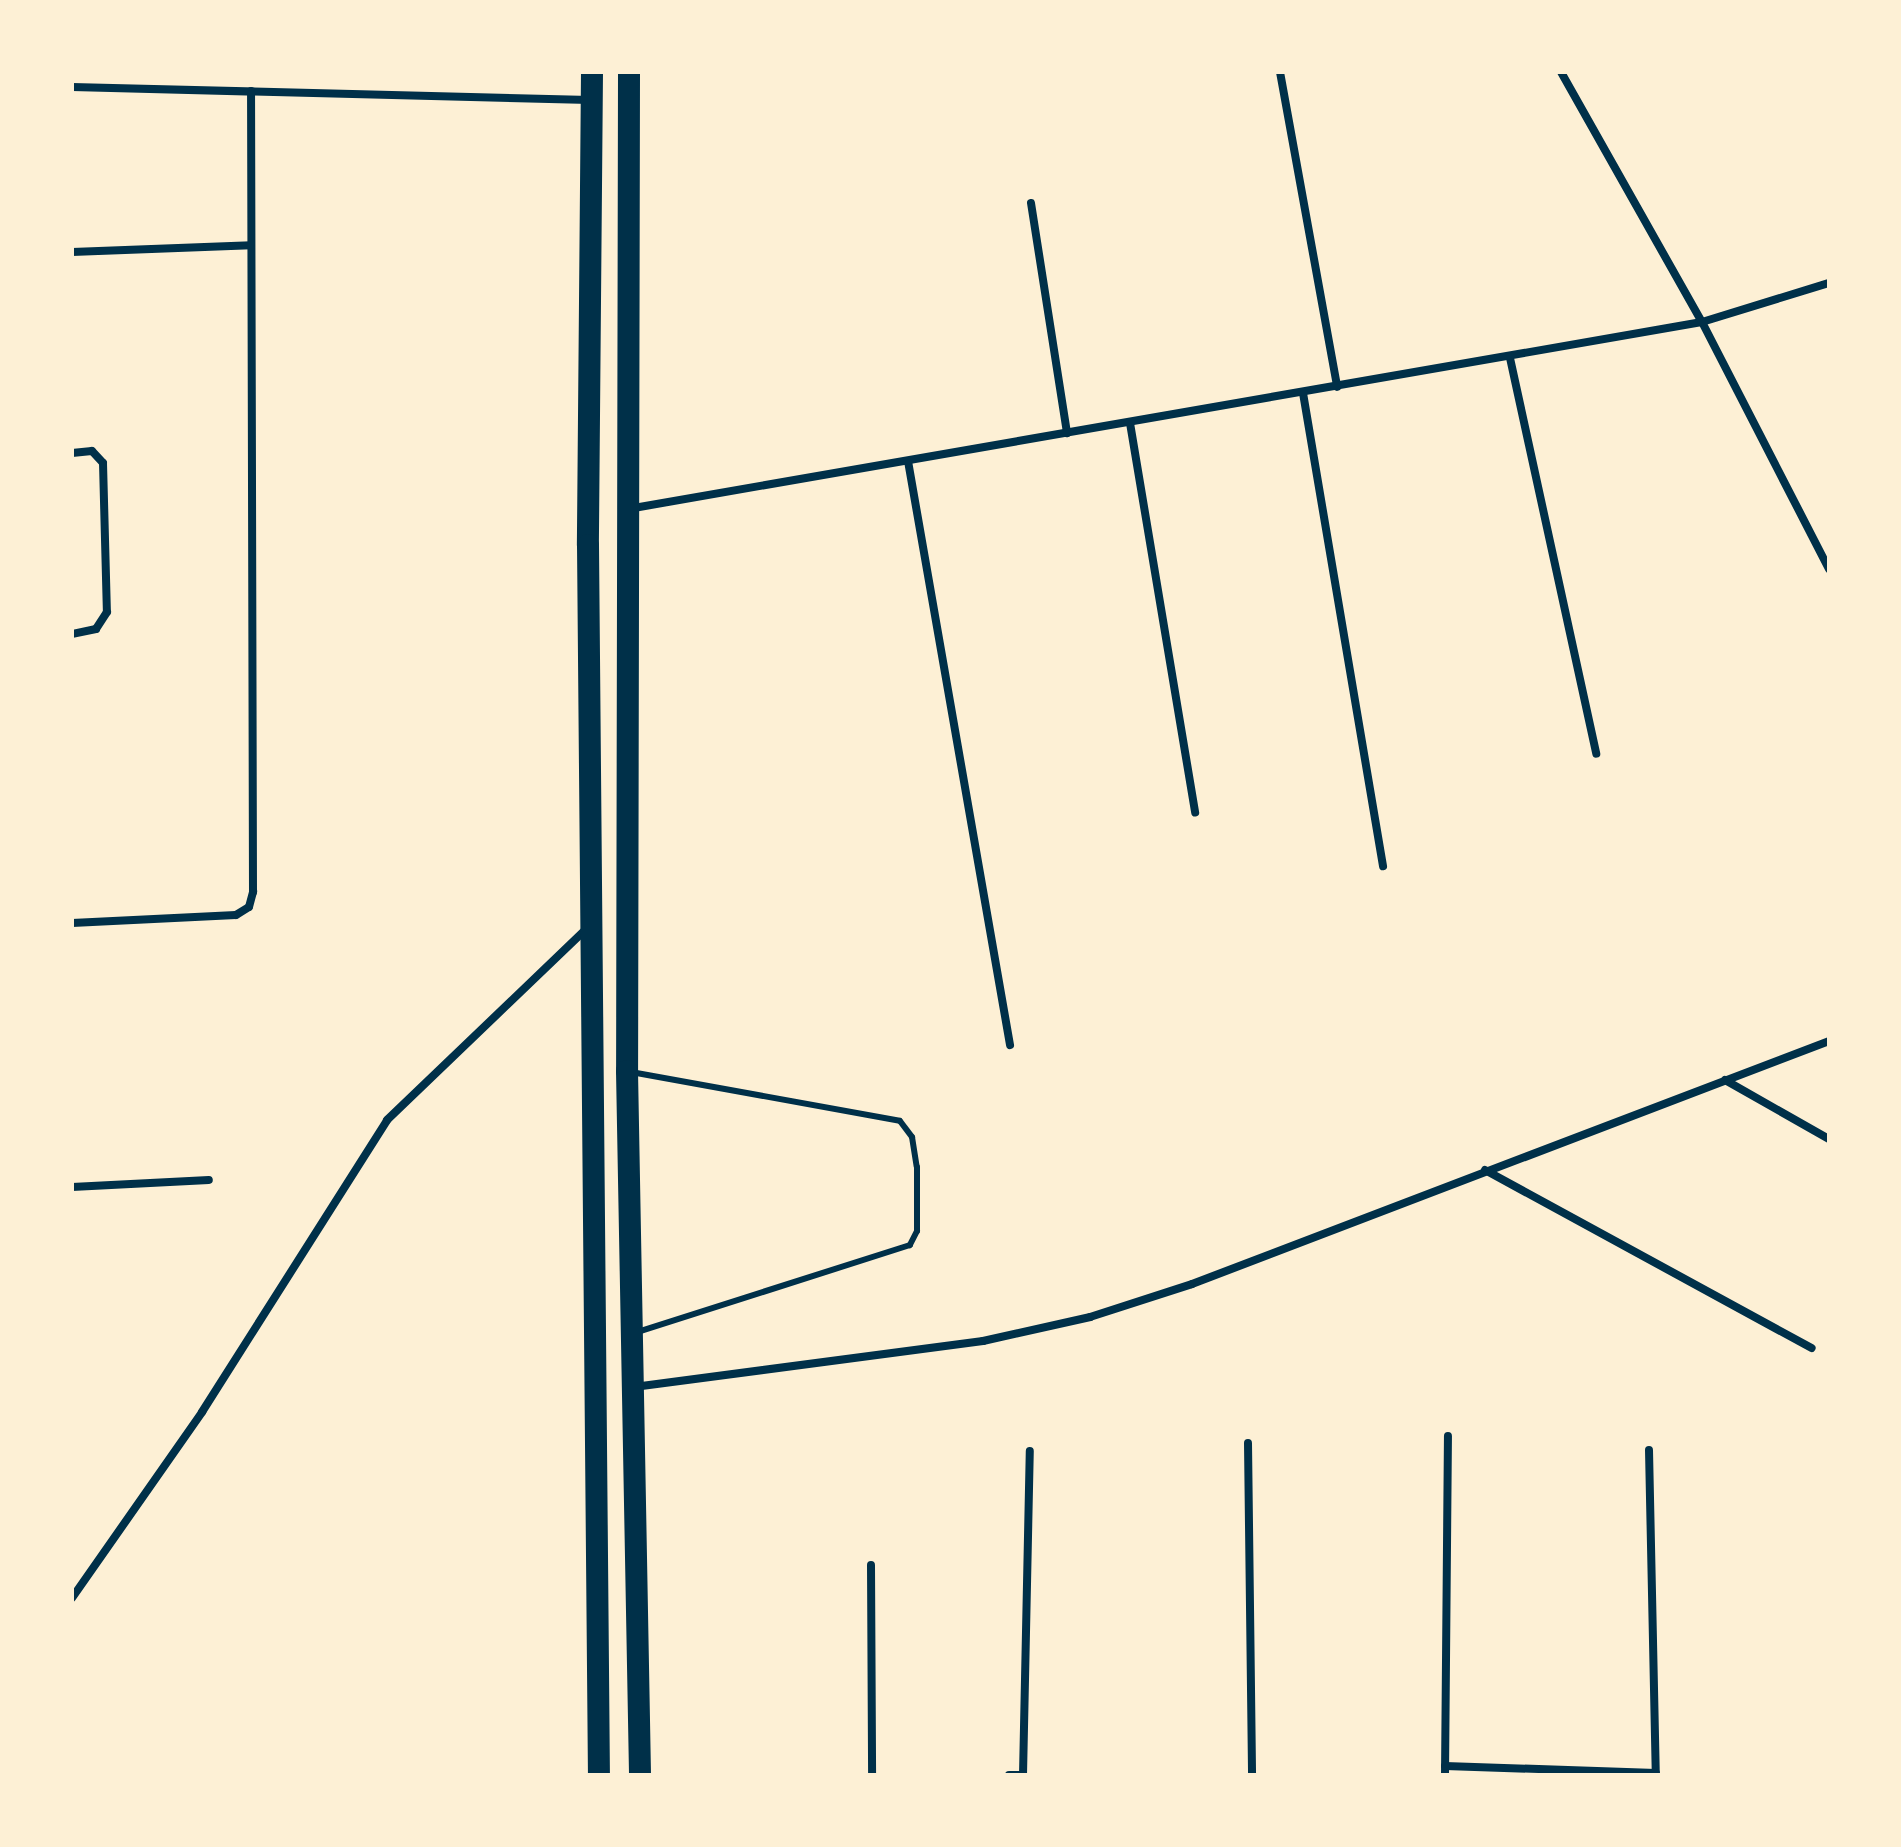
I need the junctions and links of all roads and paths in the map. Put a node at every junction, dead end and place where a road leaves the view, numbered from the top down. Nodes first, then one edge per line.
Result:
1 (592, 72) edge
2 (629, 72) edge
3 (1280, 72) edge
4 (1561, 72) edge
5 (72, 87) edge
6 (251, 91) junction
7 (591, 100) junction
8 (1031, 203) dead end
9 (251, 245) junction
10 (72, 252) edge
11 (1829, 283) edge
12 (1702, 322) junction
13 (1510, 358) junction
14 (1337, 387) junction
15 (1303, 393) junction
16 (1130, 423) junction
17 (1067, 433) junction
18 (72, 453) edge
19 (908, 461) junction
20 (627, 509) junction
21 (1829, 569) edge
22 (72, 634) edge
23 (1596, 754) dead end
24 (1195, 813) dead end
25 (1383, 866) dead end
26 (72, 923) edge
27 (592, 923) junction
28 (1829, 1041) edge
29 (1010, 1045) dead end
30 (627, 1071) junction
31 (1725, 1080) junction
32 (1829, 1139) edge
33 (1485, 1170) junction
34 (209, 1180) dead end
35 (72, 1187) edge
36 (632, 1334) junction
37 (1812, 1348) dead end
38 (633, 1387) junction
39 (1448, 1436) dead end
40 (1248, 1443) dead end
41 (1649, 1450) dead end
42 (1030, 1451) dead end
43 (871, 1565) dead end
44 (72, 1598) edge
45 (1445, 1771) edge
46 (1656, 1774) edge
47 (599, 1775) edge
48 (640, 1775) edge
49 (872, 1775) edge
50 (1009, 1775) edge
51 (1023, 1775) edge
52 (1252, 1775) edge

1 - 7 highway
2 - 20 highway
3 - 14 street
4 - 12 street
5 - 6 street
6 - 7 street
6 - 9 street
7 - 27 highway
8 - 17 street
9 - 10 street
9 - 26 street
11 - 12 street
12 - 13 street
12 - 21 street
13 - 14 street
13 - 23 street
14 - 15 street
15 - 16 street
15 - 25 street
16 - 17 street
16 - 24 street
17 - 19 street
18 - 22 street
19 - 20 street
19 - 29 street
20 - 30 highway
27 - 44 street
27 - 47 highway
28 - 31 street
30 - 36 highway
30 - 36 lane
31 - 32 street
31 - 33 street
33 - 37 street
33 - 38 street
34 - 35 street
36 - 38 highway
38 - 48 highway
39 - 45 street
40 - 52 street
41 - 46 street
42 - 51 street
43 - 49 street
45 - 46 street
50 - 51 street

